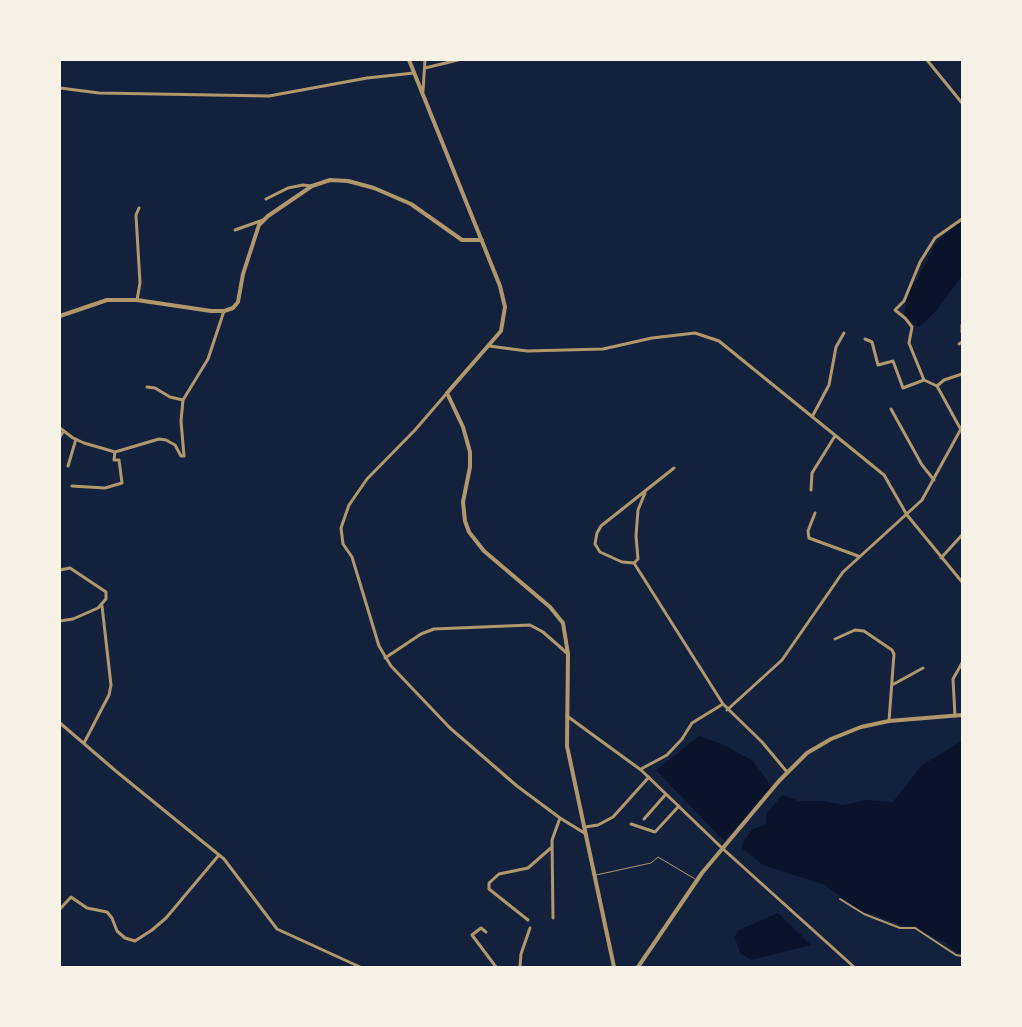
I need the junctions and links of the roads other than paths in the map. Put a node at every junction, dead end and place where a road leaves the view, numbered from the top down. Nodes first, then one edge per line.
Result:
1 (409, 60) edge
2 (425, 60) edge
3 (458, 60) edge
4 (927, 60) edge
5 (425, 68) junction
6 (414, 73) junction
7 (60, 88) edge
8 (423, 91) junction
9 (962, 103) edge
10 (312, 186) junction
11 (266, 199) dead end
12 (139, 208) dead end
13 (962, 219) edge
14 (262, 220) junction
15 (235, 230) dead end
16 (482, 240) junction
17 (137, 300) junction
18 (224, 311) junction
19 (60, 316) edge
20 (962, 325) edge
21 (962, 332) edge
22 (844, 333) dead end
23 (865, 339) dead end
24 (489, 346) junction
25 (962, 374) edge
26 (924, 380) junction
27 (937, 386) junction
28 (147, 387) dead end
29 (447, 393) junction
30 (183, 400) junction
31 (891, 410) dead end
32 (812, 417) junction
33 (961, 427) edge
34 (60, 428) edge
35 (63, 432) junction
36 (835, 436) junction
37 (60, 437) edge
38 (76, 440) junction
39 (115, 452) junction
40 (68, 466) dead end
41 (674, 468) dead end
42 (934, 480) junction
43 (72, 486) dead end
44 (646, 490) junction
45 (811, 490) dead end
46 (815, 514) dead end
47 (907, 515) junction
48 (962, 535) edge
49 (858, 556) junction
50 (941, 558) junction
51 (634, 563) junction
52 (60, 570) edge
53 (962, 582) edge
54 (102, 606) junction
55 (60, 621) edge
56 (835, 639) dead end
57 (568, 654) junction
58 (384, 658) junction
59 (962, 663) edge
60 (923, 668) dead end
61 (892, 686) junction
62 (722, 704) junction
63 (727, 710) junction
64 (962, 715) edge
65 (567, 716) junction
66 (954, 716) junction
67 (889, 721) junction
68 (60, 723) edge
69 (84, 743) junction
70 (641, 770) junction
71 (787, 772) junction
72 (649, 777) junction
73 (666, 794) junction
74 (679, 806) junction
75 (560, 818) junction
76 (644, 819) dead end
77 (631, 824) dead end
78 (585, 827) junction
79 (587, 834) junction
80 (552, 847) junction
81 (722, 848) junction
82 (219, 855) junction
83 (595, 876) junction
84 (696, 880) junction
85 (840, 900) dead end
86 (60, 909) edge
87 (553, 918) dead end
88 (528, 920) dead end
89 (530, 928) dead end
90 (486, 932) dead end
91 (962, 956) edge
92 (360, 967) edge
93 (496, 967) edge
94 (520, 967) edge
95 (614, 967) edge
96 (638, 967) edge
97 (854, 967) edge

1 - 6 street
2 - 5 street
3 - 5 street
4 - 9 street
5 - 8 street
6 - 7 street
6 - 8 street
8 - 16 street
10 - 11 street
10 - 14 street
10 - 16 street
12 - 17 street
13 - 26 street
14 - 15 street
14 - 18 street
16 - 24 street
17 - 18 street
17 - 19 street
18 - 30 street
20 - 21 street
22 - 32 street
23 - 26 street
24 - 29 street
24 - 32 street
25 - 27 street
26 - 27 street
27 - 33 street
28 - 30 street
29 - 57 street
29 - 58 street
30 - 39 street
31 - 42 street
32 - 36 street
33 - 42 street
34 - 35 street
35 - 37 street
35 - 38 street
36 - 45 street
36 - 47 street
38 - 39 street
38 - 40 street
39 - 43 street
41 - 44 street
42 - 47 street
44 - 51 street
44 - 51 street
46 - 49 street
47 - 49 street
47 - 50 street
48 - 50 street
49 - 63 street
50 - 53 street
51 - 62 street
52 - 54 street
54 - 55 street
54 - 69 street
56 - 61 street
57 - 58 street
57 - 65 street
58 - 75 street
59 - 66 street
60 - 61 street
61 - 67 street
62 - 63 street
62 - 70 street
63 - 71 street
64 - 66 street
65 - 70 street
65 - 78 street
66 - 67 street
67 - 71 street
68 - 69 street
69 - 82 street
70 - 72 street
71 - 81 street
72 - 73 street
72 - 78 street
73 - 74 street
73 - 76 street
74 - 77 street
74 - 81 street
75 - 79 street
75 - 80 street
78 - 79 street
79 - 83 street
80 - 87 street
80 - 88 street
81 - 84 street
81 - 97 street
82 - 86 street
82 - 92 street
83 - 84 lane
83 - 95 street
84 - 96 street
85 - 91 street
89 - 94 street
90 - 93 street

